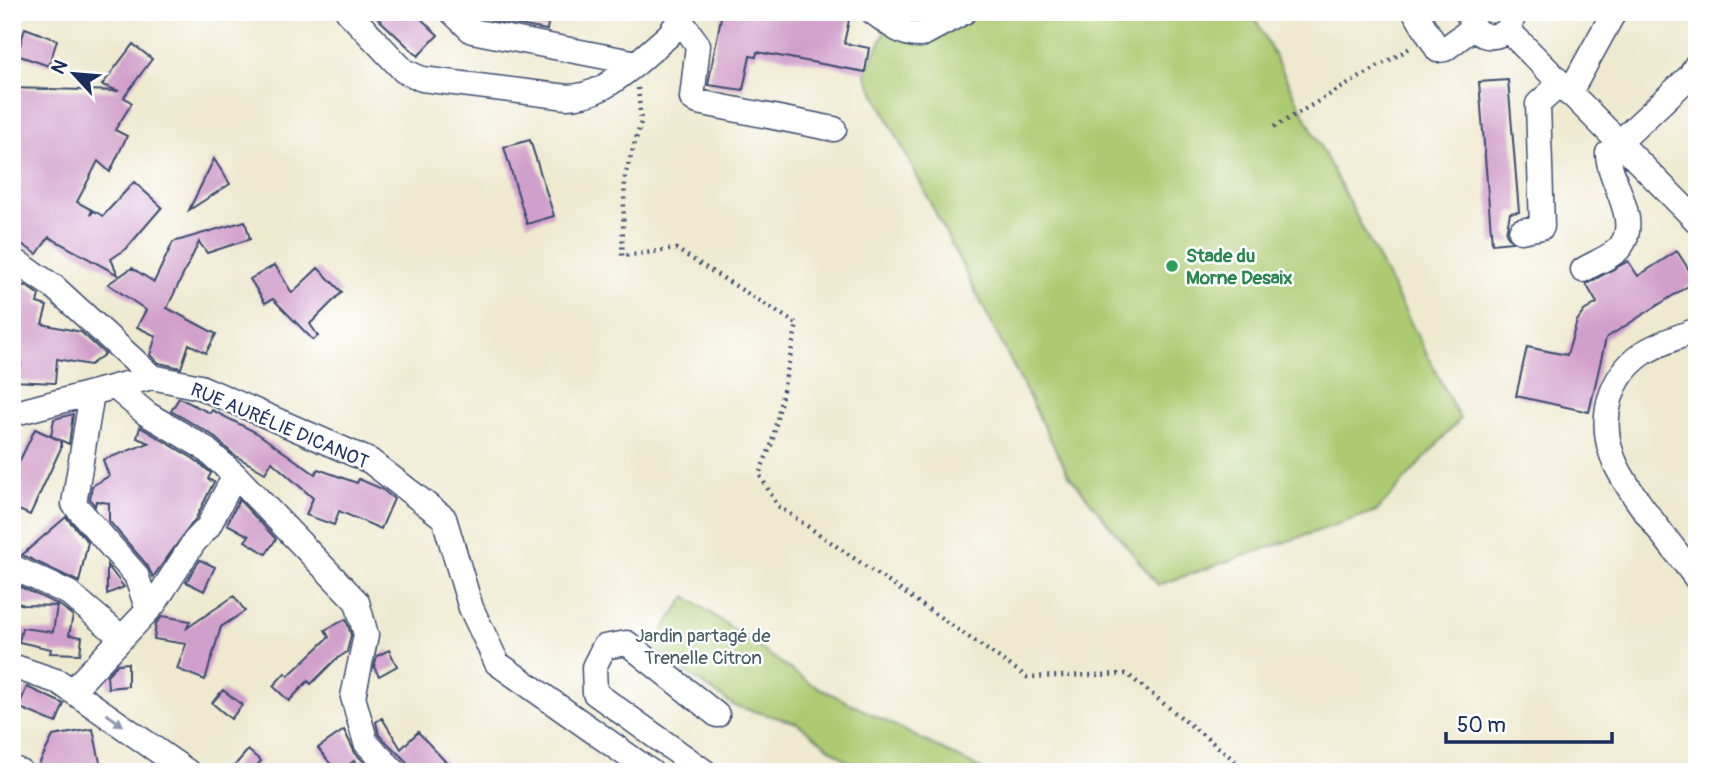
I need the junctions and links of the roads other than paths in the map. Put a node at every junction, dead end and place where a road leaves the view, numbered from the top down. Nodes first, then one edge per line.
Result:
1 (348, 12) edge
2 (452, 12) edge
3 (873, 12) edge
4 (964, 12) edge
5 (1415, 12) edge
6 (1614, 12) edge
7 (683, 17) edge
8 (1471, 20) edge
9 (1511, 21) edge
10 (637, 63) junction
11 (1697, 64) edge
12 (1564, 89) junction
13 (834, 129) dead end
14 (1619, 143) junction
15 (1697, 221) edge
16 (1521, 232) dead end
17 (12, 260) edge
18 (1583, 270) dead end
19 (1697, 330) edge
20 (152, 377) junction
21 (103, 390) junction
22 (12, 414) edge
23 (235, 475) junction
24 (12, 567) edge
25 (1697, 579) edge
26 (148, 610) junction
27 (121, 636) junction
28 (12, 666) edge
29 (72, 691) junction
30 (717, 715) dead end
31 (12, 768) edge
32 (21, 772) edge
33 (188, 772) edge
34 (395, 772) edge
35 (651, 772) edge
36 (705, 772) edge

1 - 10 street
2 - 10 street
3 - 4 street
5 - 8 street
6 - 12 street
7 - 10 street
7 - 13 street
8 - 9 street
9 - 12 street
11 - 14 street
12 - 14 street
12 - 16 street
14 - 15 street
14 - 18 street
17 - 20 street
19 - 25 street
20 - 21 street, RUE AURÉLIE DICANOT
20 - 35 street, RUE AURÉLIE DICANOT
21 - 22 street, RUE AURÉLIE DICANOT
21 - 23 street
21 - 26 street
23 - 26 street
23 - 34 street
24 - 27 street
26 - 27 street
27 - 29 street
28 - 29 street
29 -> 33 street
30 - 36 street
31 - 32 street

